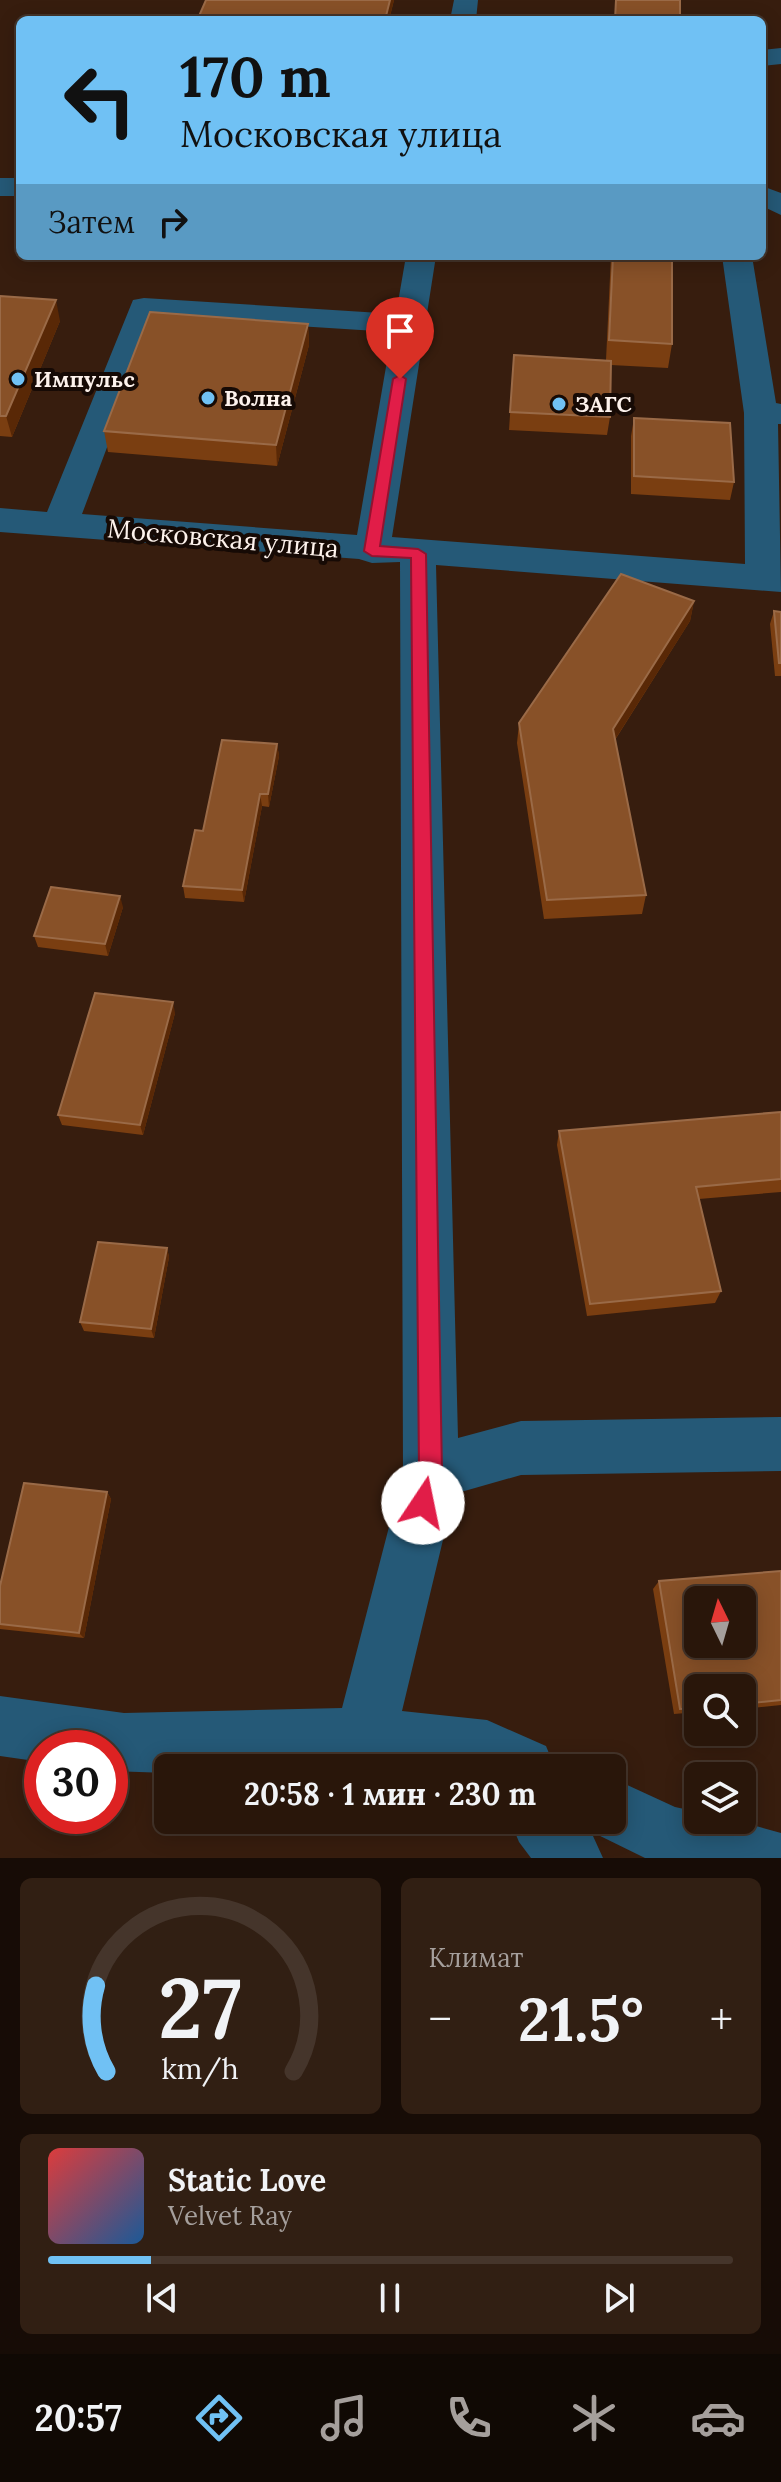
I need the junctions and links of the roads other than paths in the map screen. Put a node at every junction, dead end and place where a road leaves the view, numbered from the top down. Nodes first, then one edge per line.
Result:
1 (420, 260) edge
2 (738, 260) edge
3 (408, 324) junction
4 (771, 414) edge
5 (0, 520) edge
6 (60, 525) junction
7 (372, 551) junction
8 (418, 554) junction
9 (772, 579) edge
10 (781, 1444) edge
11 (431, 1473) junction
12 (0, 1726) edge
13 (365, 1738) junction
14 (458, 1754) edge
15 (626, 1816) edge
16 (552, 1834) edge
17 (571, 1858) edge
18 (764, 1858) edge

1 - 3 street
2 - 4 street
3 - 6 street
3 - 7 street
4 - 9 street
5 - 6 street, Московская улица
6 - 7 street, Московская улица
7 - 8 street, Московская улица
8 - 9 street, Московская улица
8 - 11 street
10 - 11 street
11 - 13 street
12 - 13 street
13 - 14 street
15 - 18 street
16 - 17 street

